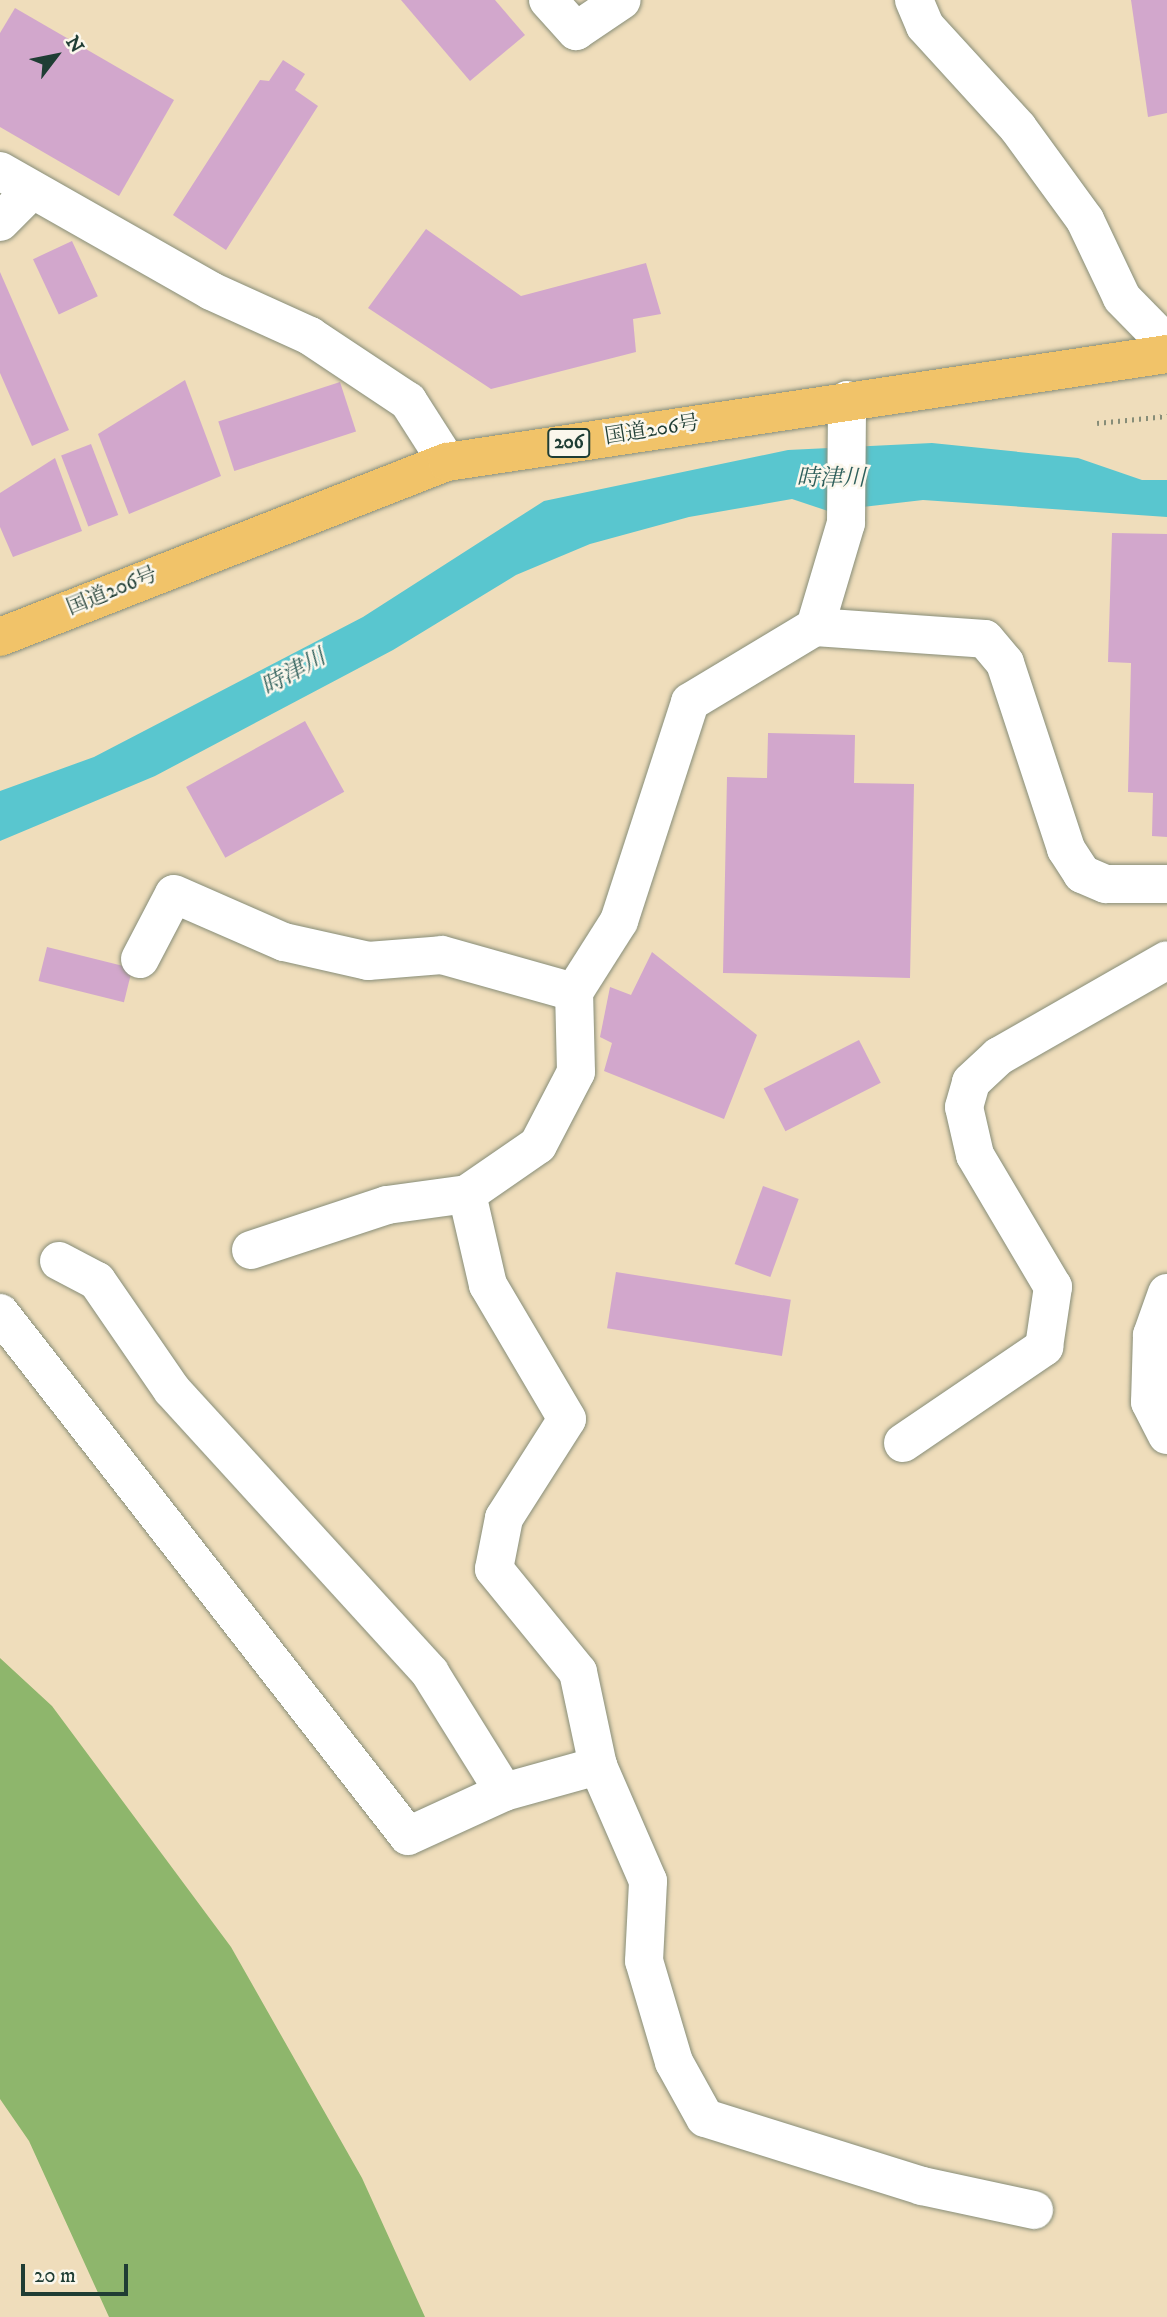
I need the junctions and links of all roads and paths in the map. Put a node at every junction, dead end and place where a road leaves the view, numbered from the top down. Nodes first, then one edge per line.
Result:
1 (548, 0) edge
2 (622, 0) edge
3 (914, 0) edge
4 (15, 181) edge
5 (0, 222) edge
6 (1167, 344) edge
7 (1167, 354) edge
8 (1167, 416) edge
9 (846, 418) junction
10 (1097, 423) dead end
11 (447, 462) junction
12 (815, 627) junction
13 (0, 637) edge
14 (1167, 884) edge
15 (140, 959) dead end
16 (1167, 960) edge
17 (574, 992) junction
18 (467, 1194) junction
19 (251, 1250) dead end
20 (59, 1261) dead end
21 (1167, 1293) edge
22 (0, 1313) edge
23 (1167, 1435) edge
24 (904, 1443) dead end
25 (598, 1766) junction
26 (505, 1792) junction
27 (1034, 2210) dead end

1 - 2 street
3 - 6 street
4 - 5 street
4 - 11 street
7 - 9 highway, 国道206号 / 206
8 - 10 path
9 - 11 highway, 国道206号 / 206
9 - 12 street
11 - 13 highway, 国道206号 / 206
12 - 14 street
12 - 17 street
15 - 17 street
16 - 24 street
17 - 18 street
18 - 19 street
18 - 25 street
20 - 26 street
21 - 23 street
22 - 26 street
25 - 26 street
25 - 27 street

